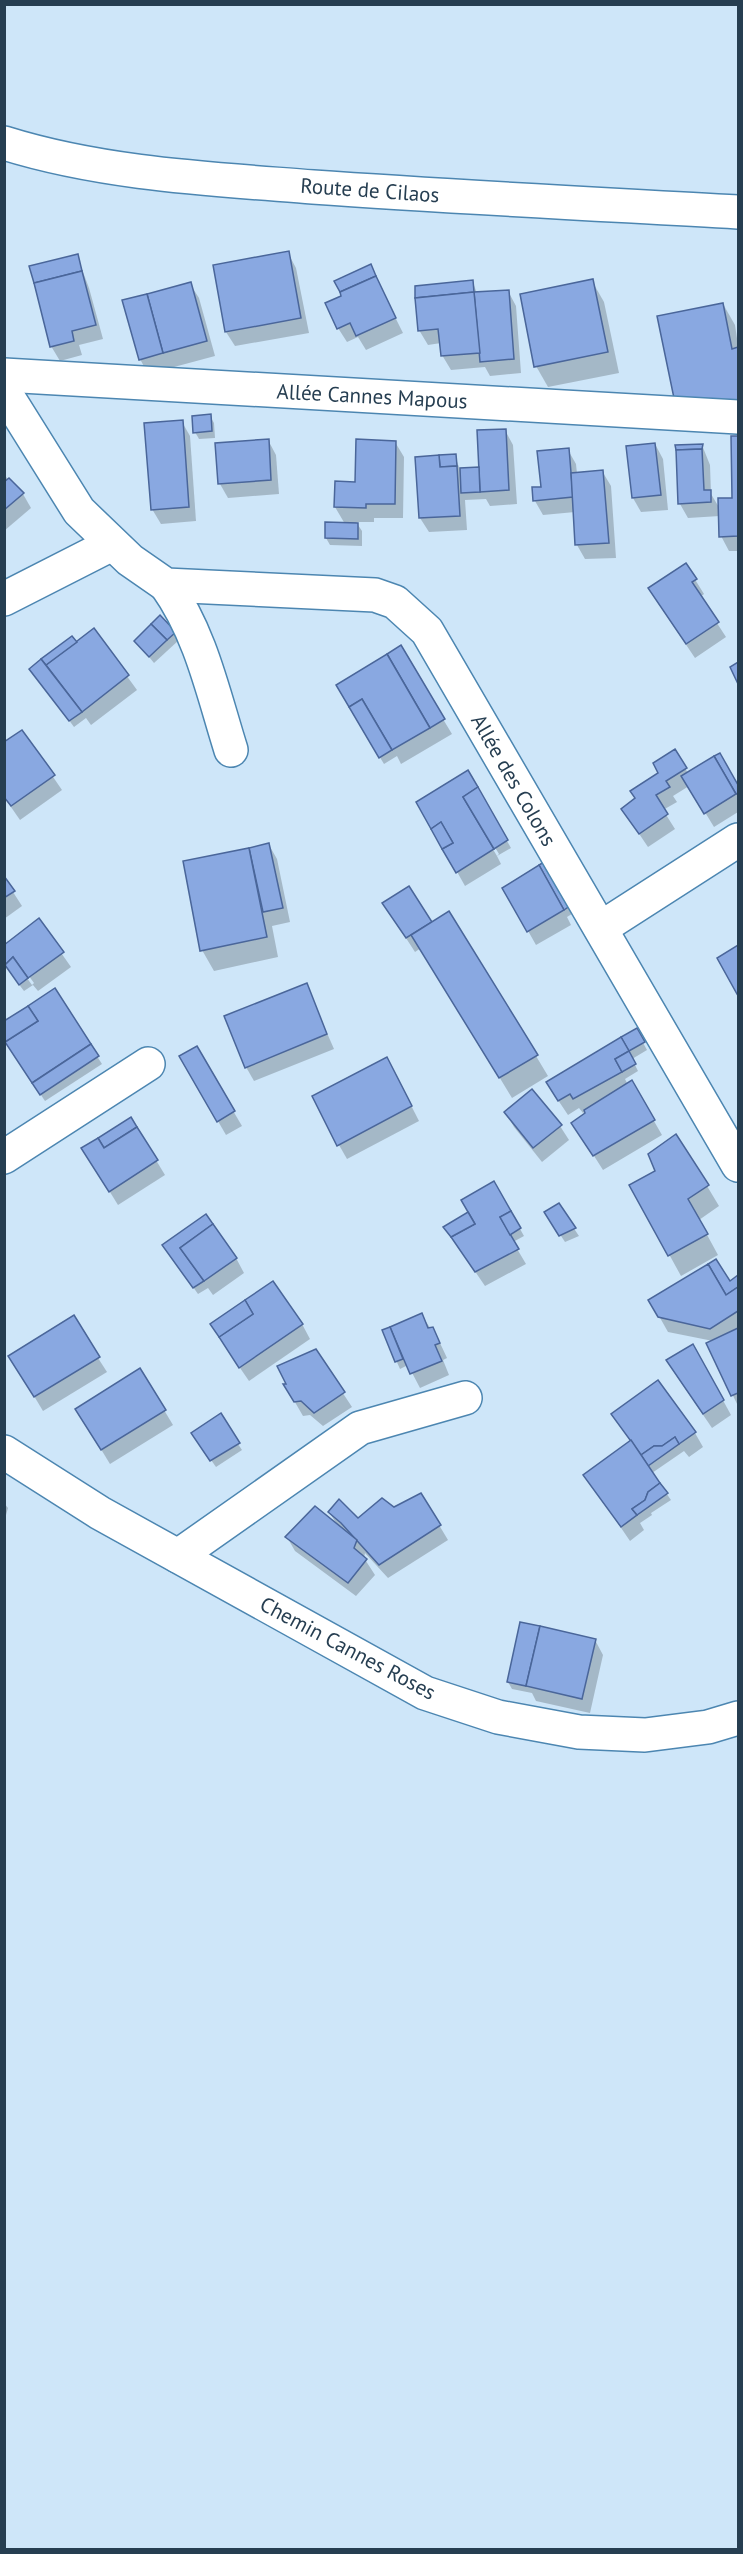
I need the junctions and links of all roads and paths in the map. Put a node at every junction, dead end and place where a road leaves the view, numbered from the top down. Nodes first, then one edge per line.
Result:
1 (4, 143) edge
2 (738, 212) edge
3 (4, 375) edge
4 (4, 392) edge
5 (738, 417) edge
6 (112, 544) junction
7 (166, 585) junction
8 (4, 599) edge
9 (231, 750) dead end
10 (738, 840) edge
11 (601, 928) junction
12 (148, 1064) dead end
13 (4, 1157) edge
14 (738, 1165) edge
15 (465, 1398) dead end
16 (4, 1452) edge
17 (178, 1556) junction
18 (738, 1718) edge

1 - 2 street, Route de Cilaos
3 - 5 street, Allée Cannes Mapous
4 - 6 street
6 - 7 street
6 - 8 street
7 - 9 street
7 - 11 street, Allée des Colons
10 - 11 street
11 - 14 street, Allée des Colons
12 - 13 street
15 - 17 street
16 - 17 street, Chemin Cannes Roses
17 - 18 street, Chemin Cannes Roses

